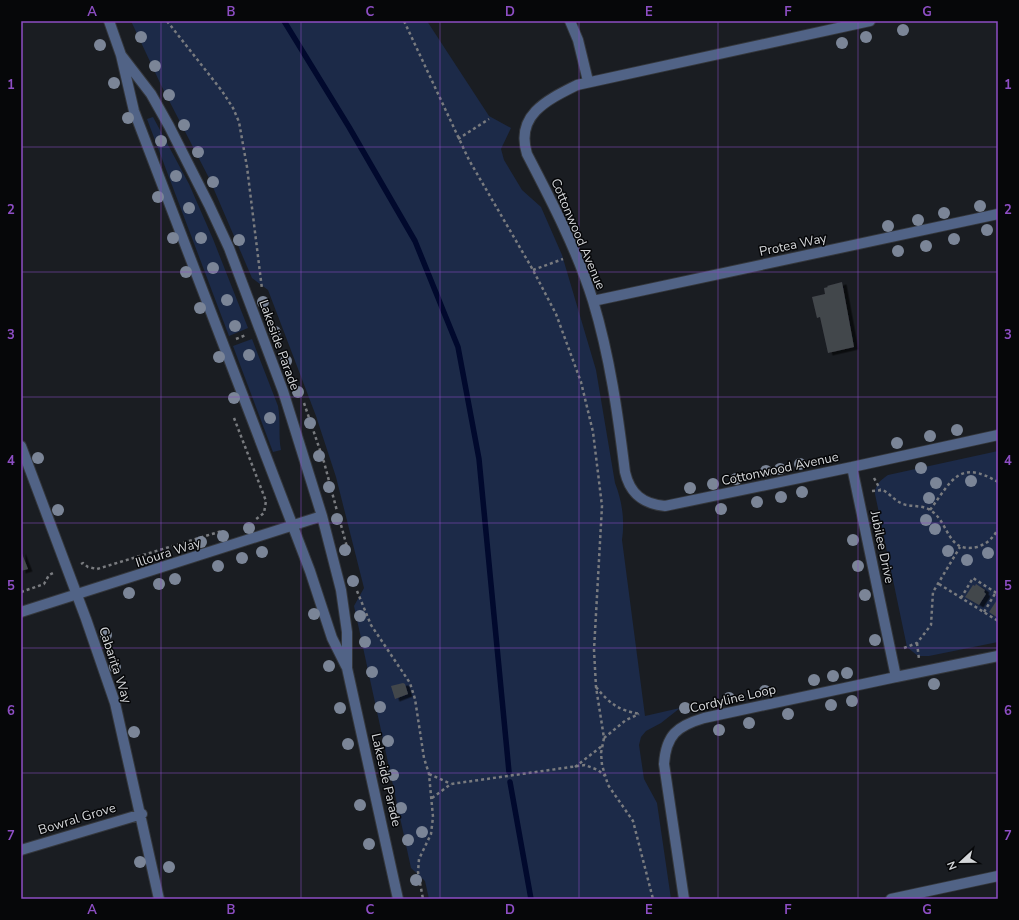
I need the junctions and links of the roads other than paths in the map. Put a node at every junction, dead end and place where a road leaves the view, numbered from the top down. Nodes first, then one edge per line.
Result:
1 (108, 21) edge
2 (570, 21) edge
3 (870, 21) edge
4 (826, 25) edge
5 (122, 55) junction
6 (588, 81) junction
7 (998, 214) edge
8 (593, 301) junction
9 (998, 435) edge
10 (21, 446) edge
11 (852, 467) junction
12 (322, 516) junction
13 (292, 527) junction
14 (77, 595) junction
15 (21, 612) edge
16 (998, 656) edge
17 (347, 668) junction
18 (896, 677) junction
19 (142, 814) junction
20 (21, 850) edge
21 (998, 876) edge
22 (160, 899) edge
23 (398, 899) edge
24 (684, 899) edge
25 (891, 899) edge

1 - 5 street, Lakeside Parade
2 - 6 street
3 - 4 street, Cottonwood Avenue
4 - 6 street, Cottonwood Avenue
5 - 12 street, Lakeside Parade
5 - 13 street, Lakeside Parade
6 - 8 street, Cottonwood Avenue
7 - 8 street, Protea Way
8 - 11 street, Cottonwood Avenue
9 - 11 street
10 - 14 street, Cabarita Way
11 - 18 street, Jubilee Drive
12 - 13 street, Illoura Way
12 - 17 street, Lakeside Parade
13 - 14 street, Illoura Way
13 - 17 street, Lakeside Parade
14 - 15 street, Illoura Way
14 - 19 street, Cabarita Way
16 - 18 street
17 - 23 street, Lakeside Parade
18 - 24 street, Cordyline Loop
19 - 20 street, Bowral Grove
19 - 22 street, Cabarita Way
21 - 25 street

